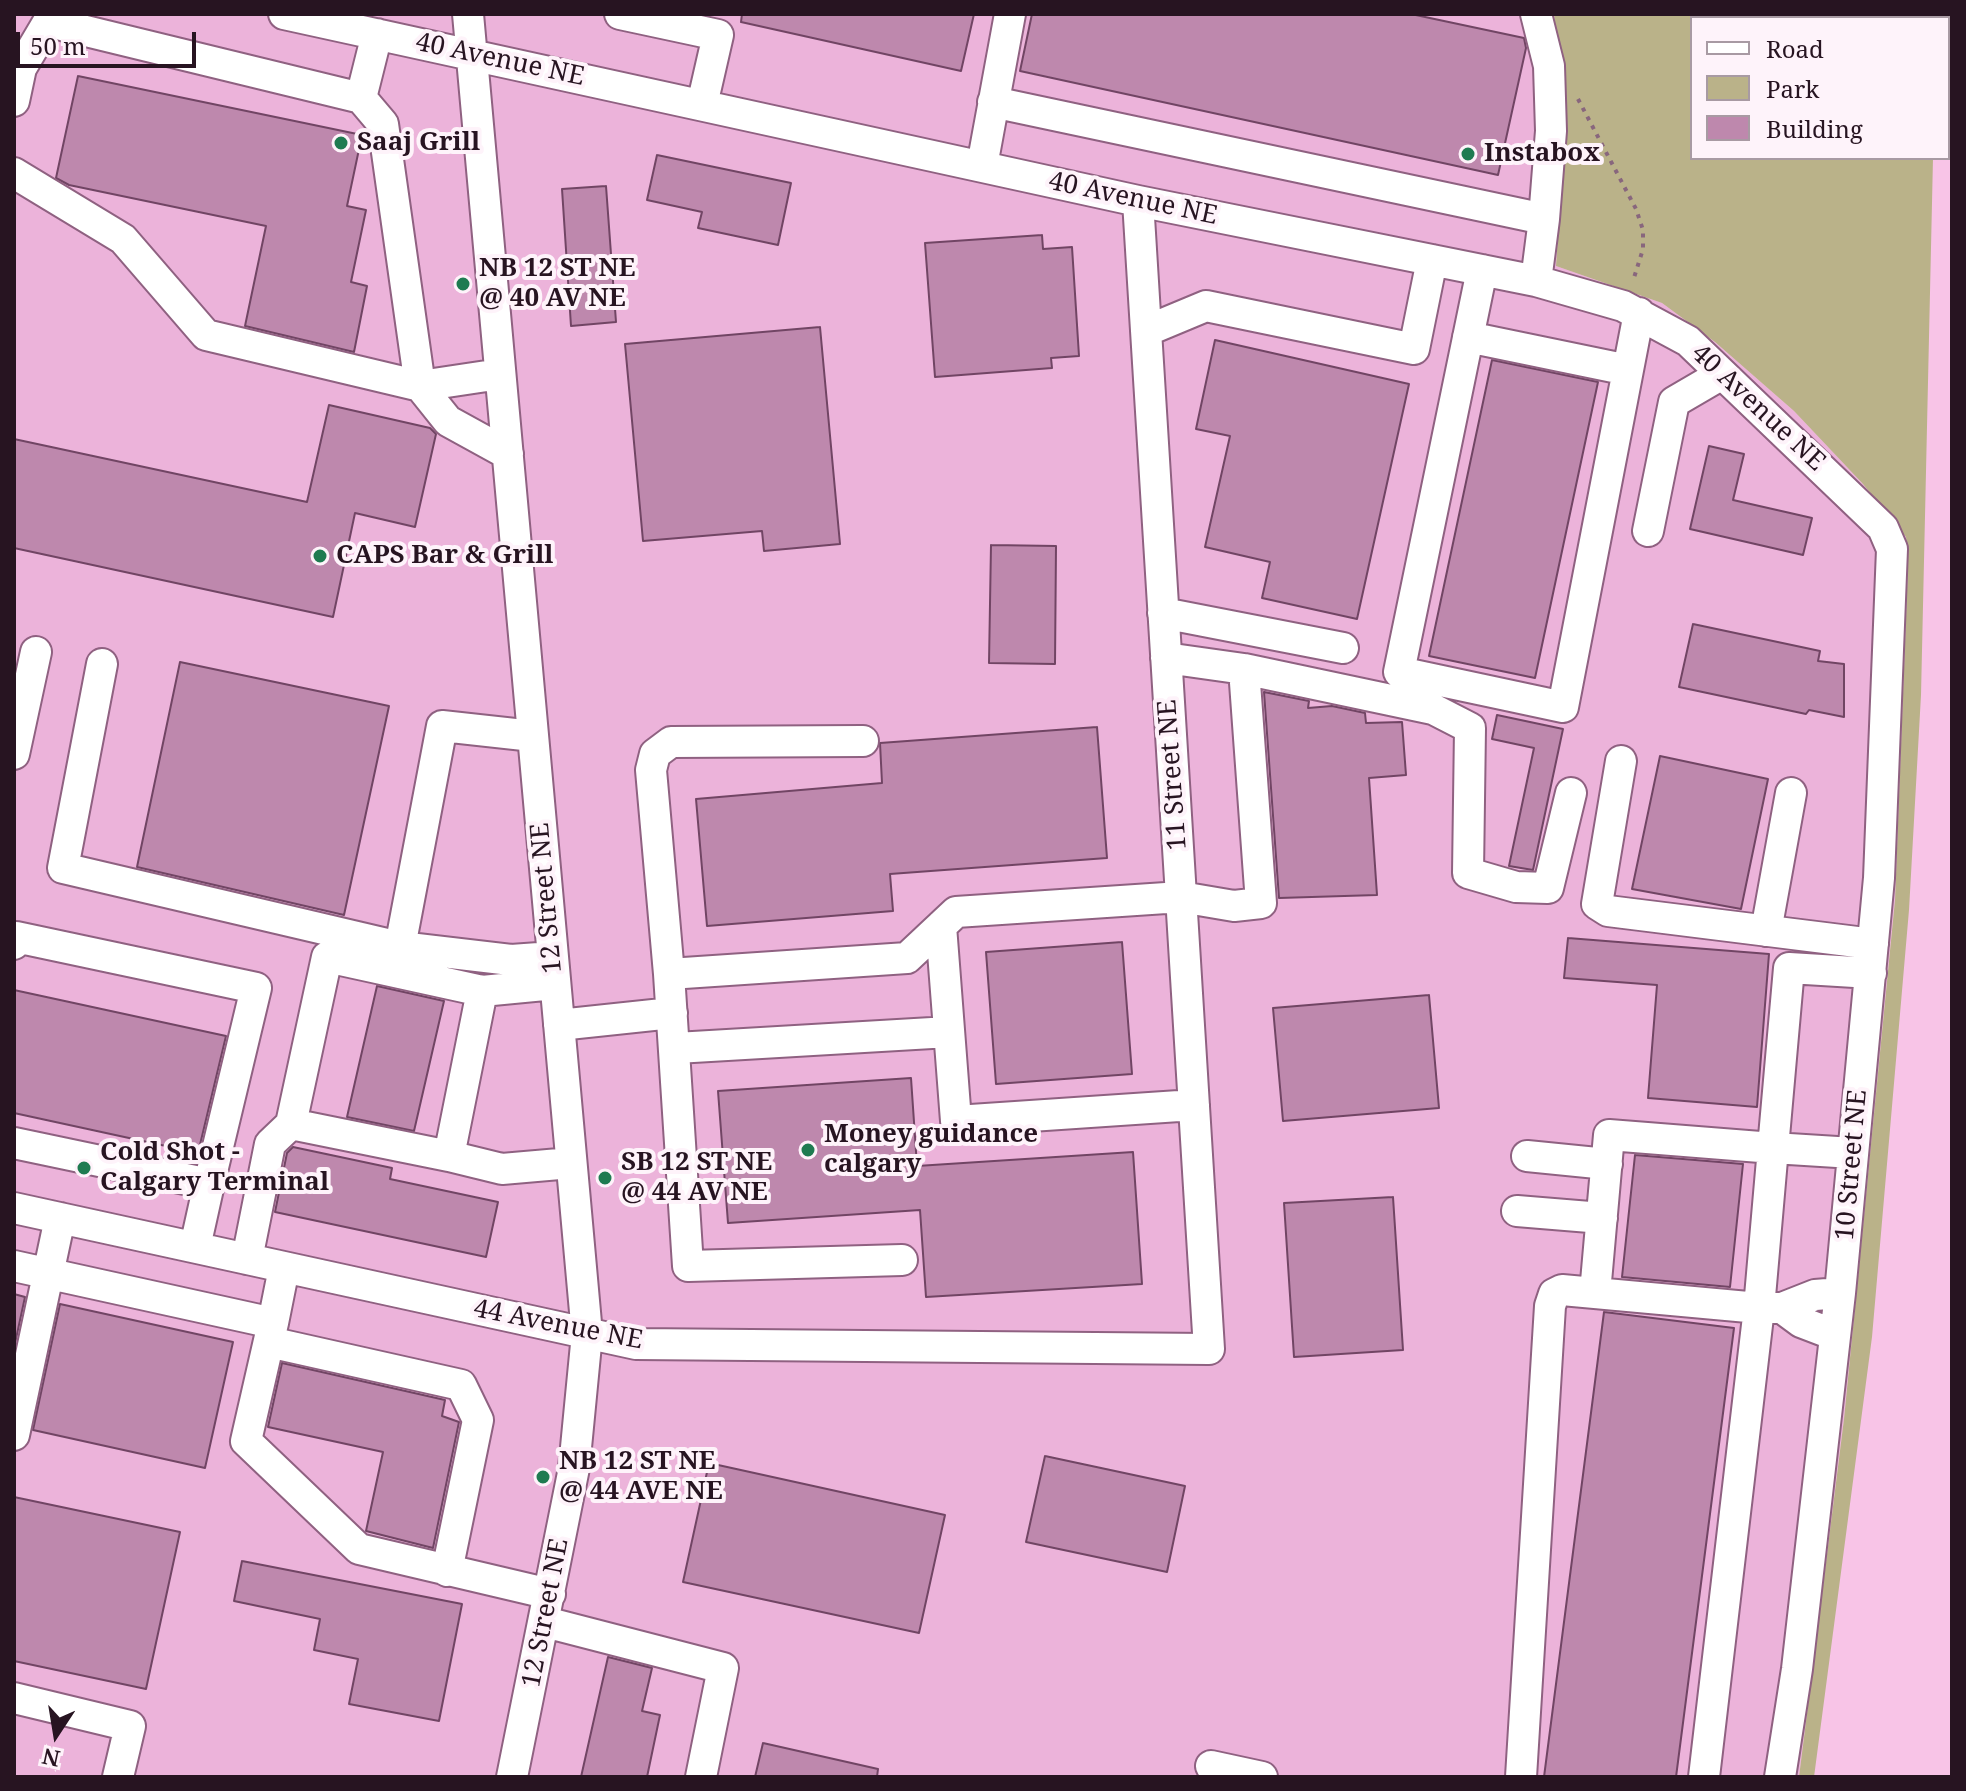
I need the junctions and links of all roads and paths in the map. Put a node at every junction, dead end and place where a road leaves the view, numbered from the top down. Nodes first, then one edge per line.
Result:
1 (284, 14) edge
2 (468, 14) edge
3 (620, 14) edge
4 (1010, 14) edge
5 (1536, 14) edge
6 (51, 18) edge
7 (377, 34) junction
8 (471, 54) junction
9 (1576, 96) dead end
10 (361, 98) junction
11 (14, 101) edge
12 (993, 102) junction
13 (702, 105) junction
14 (982, 166) junction
15 (14, 173) edge
16 (1138, 201) junction
17 (1544, 219) junction
18 (1432, 260) junction
19 (1482, 270) junction
20 (1536, 281) junction
21 (1631, 310) junction
22 (1146, 331) junction
23 (1468, 337) junction
24 (1628, 370) junction
25 (500, 374) junction
26 (1722, 374) junction
27 (420, 386) junction
28 (508, 454) junction
29 (1648, 531) dead end
30 (1892, 549) joint
31 (1163, 613) junction
32 (1343, 648) dead end
33 (36, 652) dead end
34 (1166, 658) junction
35 (102, 664) dead end
36 (1244, 669) junction
37 (533, 736) junction
38 (863, 741) dead end
39 (14, 754) edge
40 (1621, 761) dead end
41 (1571, 793) dead end
42 (1791, 793) dead end
43 (1181, 897) junction
44 (941, 926) junction
45 (1766, 931) junction
46 (14, 944) edge
47 (400, 947) junction
48 (1872, 958) junction
49 (554, 971) junction
50 (669, 974) junction
51 (482, 991) junction
52 (672, 1013) junction
53 (559, 1025) junction
54 (949, 1032) junction
55 (676, 1048) junction
56 (1194, 1105) junction
57 (291, 1124) junction
58 (14, 1143) edge
59 (1773, 1148) junction
60 (1853, 1153) junction
61 (449, 1156) junction
62 (1527, 1156) dead end
63 (571, 1163) junction
64 (1607, 1164) junction
65 (209, 1184) junction
66 (14, 1208) edge
67 (1517, 1211) dead end
68 (60, 1218) junction
69 (1602, 1218) junction
70 (195, 1247) junction
71 (247, 1259) junction
72 (902, 1260) dead end
73 (14, 1266) edge
74 (284, 1268) junction
75 (48, 1274) junction
76 (1595, 1293) junction
77 (1840, 1293) junction
78 (1771, 1308) junction
79 (271, 1333) junction
80 (587, 1334) junction
81 (1835, 1335) junction
82 (1209, 1349) joint
83 (14, 1435) edge
84 (447, 1571) junction
85 (548, 1608) junction
86 (14, 1698) edge
87 (1211, 1766) dead end
88 (118, 1777) edge
89 (512, 1777) edge
90 (701, 1777) edge
91 (1262, 1777) edge
92 (1521, 1777) edge
93 (1704, 1777) edge
94 (1780, 1777) edge

1 - 7 street, 40 Avenue NE
2 - 8 street, 12 Street NE
3 - 13 street
4 - 12 street
5 - 17 street
6 - 10 street
6 - 11 street
7 - 8 street, 40 Avenue NE
7 - 10 street
8 - 13 street, 40 Avenue NE
8 - 25 street, 12 Street NE
9 - 21 path
10 - 27 street
12 - 14 street
12 - 17 street
13 - 14 street, 40 Avenue NE
14 - 16 street, 40 Avenue NE
15 - 27 street
16 - 18 street, 40 Avenue NE
16 - 22 street, 11 Street NE
17 - 20 street
18 - 19 street, 40 Avenue NE
18 - 22 street
19 - 20 street, 40 Avenue NE
19 - 23 street
20 - 21 street, 40 Avenue NE
21 - 24 street
21 - 26 street, 40 Avenue NE
22 - 31 street, 11 Street NE
23 - 24 street
23 - 24 street
25 - 27 street
25 - 28 street, 12 Street NE
26 - 29 street
26 - 30 street, 40 Avenue NE
27 - 28 street
28 - 37 street, 12 Street NE
30 - 48 street, 10 Street NE
31 - 32 street
31 - 34 street, 11 Street NE
33 - 39 street
34 - 36 street
34 - 43 street, 11 Street NE
35 - 47 street
36 - 41 street
36 - 43 street
37 - 47 street
37 - 49 street, 12 Street NE
38 - 50 street
40 - 45 street
42 - 45 street
43 - 44 street
43 - 56 street, 11 Street NE
44 - 50 street
44 - 54 street
45 - 48 street
46 - 65 street
47 - 49 street
48 - 59 street
48 - 60 street, 10 Street NE
49 - 51 street
49 - 53 street, 12 Street NE
50 - 52 street
51 - 57 street
51 - 61 street
52 - 53 street
52 - 55 street
53 - 63 street, 12 Street NE
54 - 55 street
54 - 56 street
55 - 72 street
56 - 82 street, 11 Street NE
57 - 61 street
57 - 71 street
58 - 65 street
59 - 60 street
59 - 64 street
59 - 78 street
60 - 77 street, 10 Street NE
61 - 63 street
62 - 64 street
63 - 80 street, 12 Street NE
64 - 69 street
65 - 70 street
66 - 68 street, 44 Avenue NE
67 - 69 street
68 - 70 street, 44 Avenue NE
68 - 75 street
69 - 76 street
70 - 71 street, 44 Avenue NE
71 - 74 street, 44 Avenue NE
73 - 75 street
74 - 79 street
74 - 80 street, 44 Avenue NE
75 - 79 street
75 - 83 street
76 - 78 street
76 - 92 street
77 - 78 street
77 - 81 street, 10 Street NE
78 - 81 street
78 - 93 street
79 - 84 street
79 - 84 street
80 - 82 street, 44 Avenue NE
80 - 85 street, 12 Street NE
81 - 94 street, 10 Street NE
84 - 85 street
85 - 89 street, 12 Street NE
85 - 90 street
86 - 88 street
87 - 91 street

